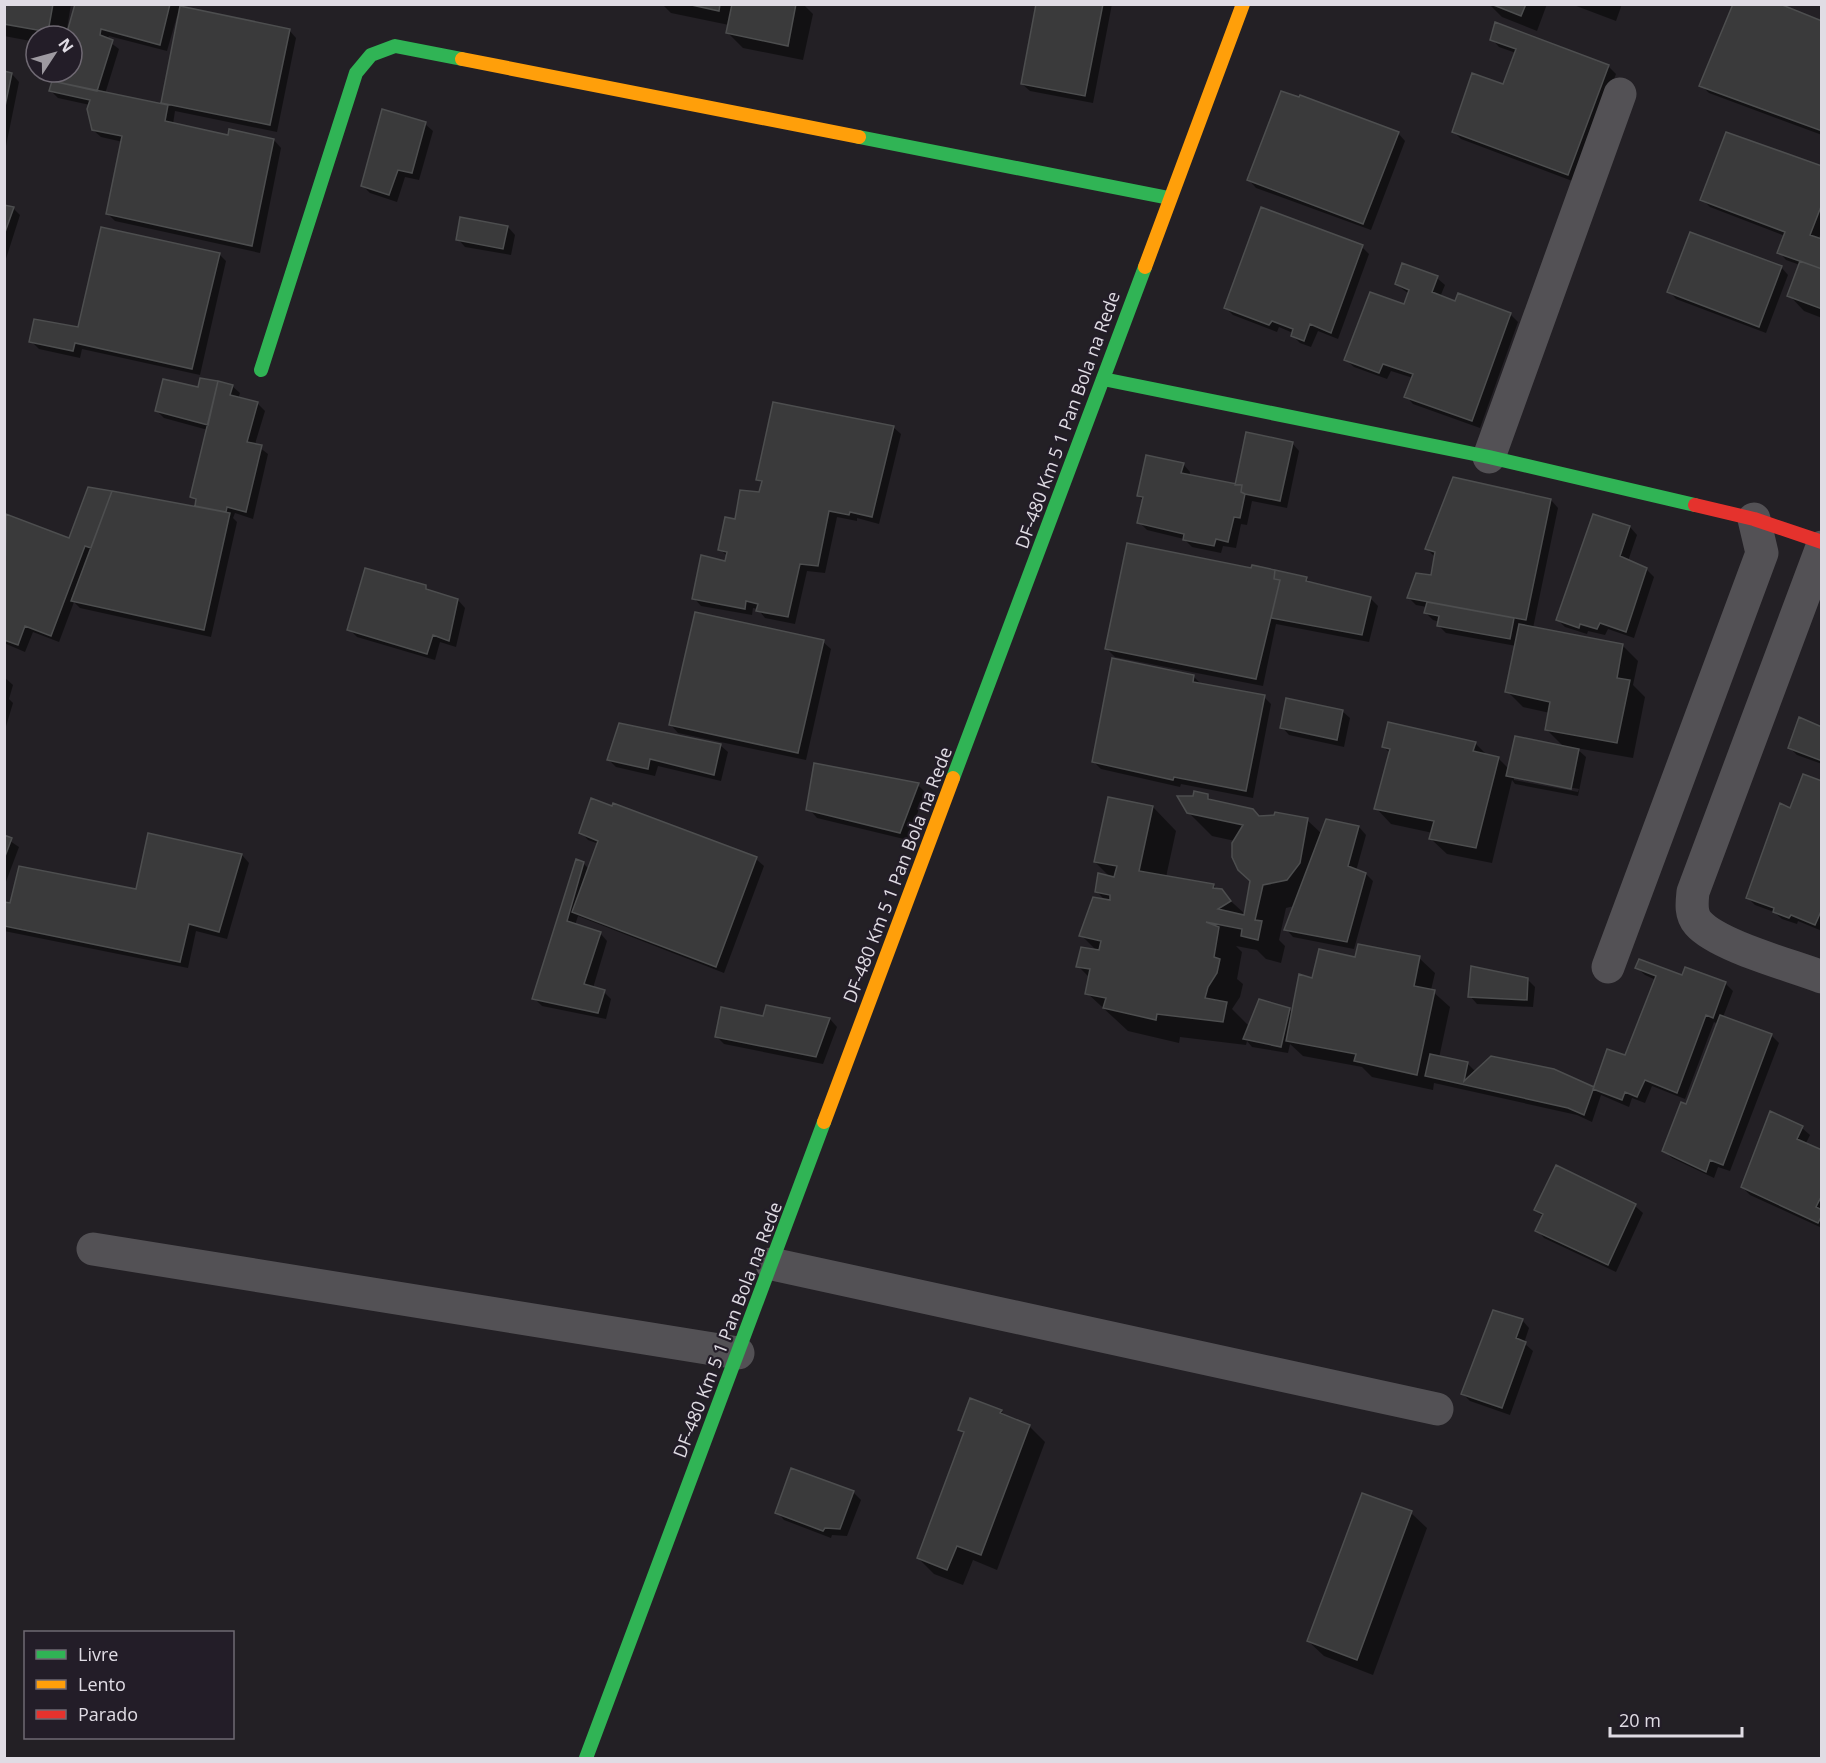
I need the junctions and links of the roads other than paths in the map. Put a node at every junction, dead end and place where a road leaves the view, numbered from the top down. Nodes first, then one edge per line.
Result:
1 (1243, 4) edge
2 (1620, 94) dead end
3 (1169, 198) junction
4 (261, 370) dead end
5 (1103, 379) junction
6 (1489, 457) junction
7 (1754, 519) junction
8 (1821, 544) edge
9 (1608, 966) dead end
10 (1821, 977) edge
11 (93, 1249) dead end
12 (772, 1264) junction
13 (738, 1353) junction
14 (1437, 1409) dead end
15 (586, 1758) edge

1 - 3 street, DF-480 Km 5 1 Pan Bola na Rede
2 - 6 street
3 - 4 street
3 - 5 street, DF-480 Km 5 1 Pan Bola na Rede
5 - 6 street
5 - 12 street, DF-480 Km 5 1 Pan Bola na Rede
6 - 7 street
7 - 8 street
7 - 9 street
8 - 10 street
11 - 13 street
12 - 13 street, DF-480 Km 5 1 Pan Bola na Rede
12 - 14 street
13 - 15 street, DF-480 Km 5 1 Pan Bola na Rede

